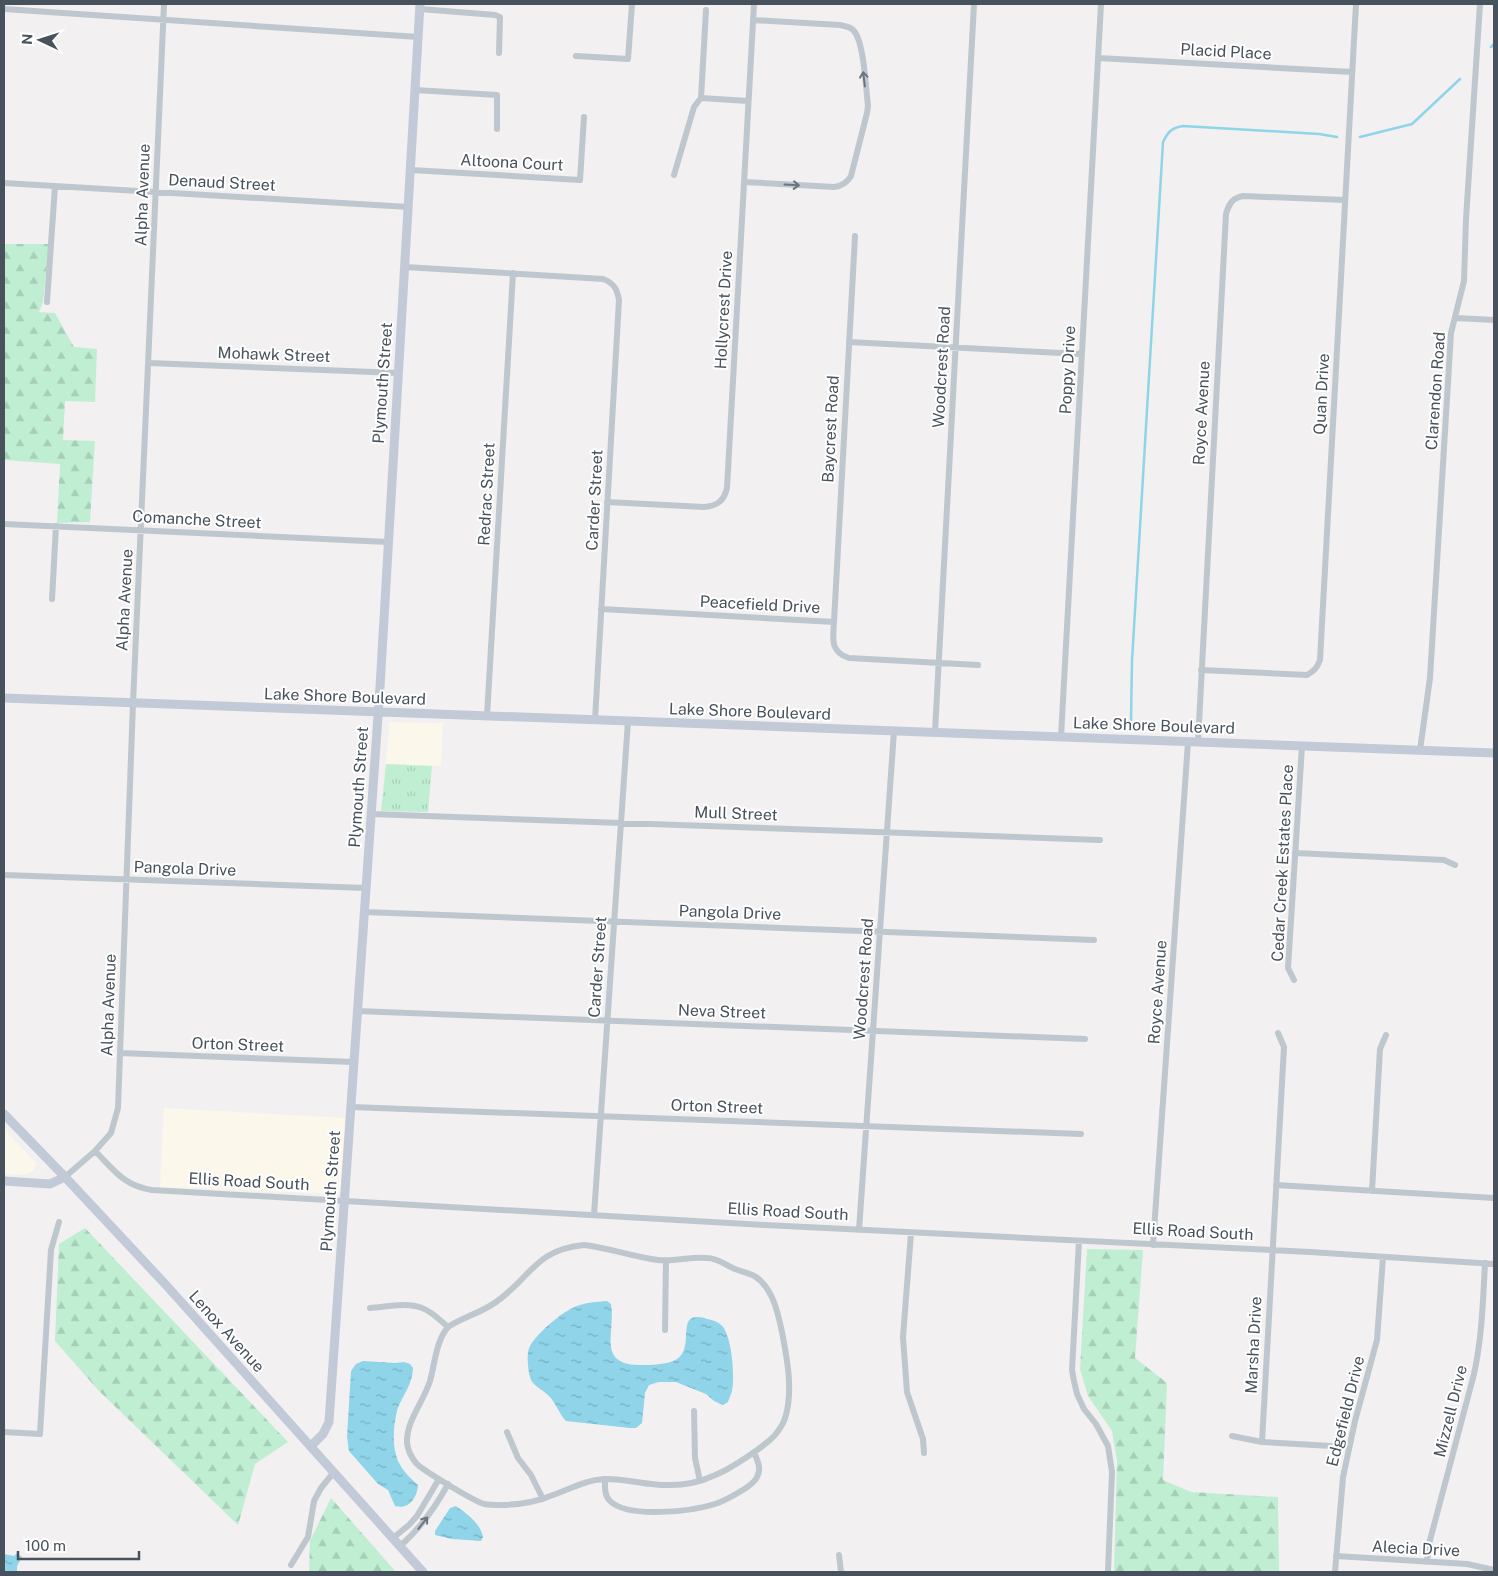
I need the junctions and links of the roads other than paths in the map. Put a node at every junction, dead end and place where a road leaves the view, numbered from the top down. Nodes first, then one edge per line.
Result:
1 (164, 4) edge
2 (632, 4) edge
3 (754, 4) edge
4 (974, 4) edge
5 (1101, 4) edge
6 (1356, 4) edge
7 (1480, 4) edge
8 (420, 6) edge
9 (4, 9) edge
10 (706, 10) dead end
11 (164, 20) junction
12 (753, 20) junction
13 (418, 37) junction
14 (499, 53) dead end
15 (576, 56) dead end
16 (1098, 58) junction
17 (1352, 72) junction
18 (415, 90) junction
19 (701, 98) junction
20 (748, 101) junction
21 (584, 117) dead end
22 (497, 129) dead end
23 (411, 170) junction
24 (674, 175) dead end
25 (744, 182) junction
26 (4, 183) edge
27 (55, 186) junction
28 (156, 192) junction
29 (1345, 200) junction
30 (408, 207) junction
31 (855, 236) dead end
32 (405, 267) junction
33 (513, 273) junction
34 (47, 302) dead end
35 (1456, 318) junction
36 (1494, 320) edge
37 (849, 342) junction
38 (956, 347) junction
39 (1082, 354) junction
40 (149, 363) junction
41 (398, 373) junction
42 (607, 502) junction
43 (4, 524) edge
44 (56, 526) junction
45 (141, 530) junction
46 (388, 542) junction
47 (52, 599) dead end
48 (601, 609) junction
49 (834, 622) junction
50 (939, 663) junction
51 (978, 665) dead end
52 (1201, 670) junction
53 (4, 698) edge
54 (133, 703) junction
55 (379, 712) junction
56 (487, 716) junction
57 (595, 720) junction
58 (628, 722) junction
59 (894, 731) junction
60 (935, 732) junction
61 (1061, 737) junction
62 (1188, 742) junction
63 (1198, 742) junction
64 (1302, 746) junction
65 (1420, 750) junction
66 (1494, 753) edge
67 (372, 814) junction
68 (620, 823) junction
69 (888, 831) junction
70 (1100, 840) dead end
71 (1296, 853) junction
72 (1455, 865) dead end
73 (4, 875) edge
74 (127, 879) junction
75 (366, 888) junction
76 (364, 912) junction
77 (614, 922) junction
78 (881, 931) junction
79 (1094, 940) dead end
80 (1294, 980) dead end
81 (357, 1011) junction
82 (607, 1020) junction
83 (874, 1030) junction
84 (1278, 1032) dead end
85 (1386, 1035) dead end
86 (1085, 1039) dead end
87 (120, 1053) junction
88 (354, 1062) junction
89 (351, 1106) junction
90 (4, 1114) edge
91 (600, 1116) junction
92 (867, 1126) junction
93 (1081, 1134) dead end
94 (95, 1151) junction
95 (65, 1177) junction
96 (4, 1181) edge
97 (1276, 1185) junction
98 (1372, 1190) junction
99 (1494, 1198) edge
100 (344, 1201) junction
101 (594, 1215) junction
102 (59, 1222) dead end
103 (859, 1230) junction
104 (911, 1233) junction
105 (1079, 1241) junction
106 (1153, 1245) junction
107 (1272, 1250) junction
108 (1383, 1257) junction
109 (666, 1261) junction
110 (1485, 1263) junction
111 (1494, 1264) edge
112 (370, 1308) dead end
113 (448, 1326) junction
114 (664, 1330) dead end
115 (694, 1412) dead end
116 (4, 1432) edge
117 (507, 1432) dead end
118 (1232, 1436) dead end
119 (1262, 1442) junction
120 (311, 1446) junction
121 (1349, 1447) junction
122 (754, 1452) junction
123 (924, 1453) dead end
124 (334, 1472) junction
125 (439, 1479) junction
126 (605, 1479) junction
127 (700, 1481) junction
128 (448, 1484) junction
129 (543, 1499) junction
130 (393, 1538) junction
131 (400, 1546) junction
132 (839, 1555) dead end
133 (1336, 1556) junction
134 (1427, 1562) junction
135 (291, 1565) dead end
136 (1494, 1570) edge
137 (422, 1572) edge
138 (841, 1572) edge
139 (1108, 1572) edge
140 (1335, 1572) edge

1 - 11 street, Alpha Avenue
2 - 15 street
3 - 12 street, Hollycrest Drive
4 - 38 street, Woodcrest Road
5 - 16 street, Poppy Drive
6 - 17 street, Quan Drive
7 - 35 street, Clarendon Road
8 - 13 street, Plymouth Street
8 - 14 street
9 - 11 street
10 - 19 street
11 - 13 street
11 - 28 street, Alpha Avenue
12 - 20 street, Hollycrest Drive
25 -> 12 street
13 - 18 street, Plymouth Street
16 - 17 street, Placid Place
16 - 39 street, Poppy Drive
17 - 29 street, Quan Drive
18 - 22 street
18 - 23 street, Plymouth Street
19 - 20 street
19 - 24 street
20 - 25 street, Hollycrest Drive
21 - 23 street, Altoona Court
23 - 30 street, Plymouth Street
25 - 42 street, Hollycrest Drive
26 - 27 street, Denaud Street
27 - 28 street, Denaud Street
27 - 34 street
28 - 30 street, Denaud Street
28 - 40 street, Alpha Avenue
29 - 52 street, Royce Avenue
29 - 52 street, Quan Drive
30 - 32 street, Plymouth Street
31 - 37 street, Baycrest Road
32 - 33 street
32 - 41 street, Plymouth Street
33 - 42 street, Carder Street
33 - 56 street, Redrac Street
35 - 36 street
35 - 65 street, Clarendon Road
37 - 38 street
37 - 49 street, Baycrest Road
38 - 39 street
38 - 50 street, Woodcrest Road
39 - 61 street, Poppy Drive
40 - 41 street, Mohawk Street
40 - 45 street, Alpha Avenue
41 - 46 street, Plymouth Street
42 - 48 street, Carder Street
43 - 44 street, Comanche Street
44 - 45 street, Comanche Street
44 - 47 street
45 - 46 street, Comanche Street
45 - 54 street, Alpha Avenue
46 - 55 street, Plymouth Street
48 - 49 street, Peacefield Drive
48 - 57 street, Carder Street
49 - 50 street, Peacefield Drive
50 - 51 street, Peacefield Drive
50 - 60 street, Woodcrest Road
52 - 63 street, Royce Avenue
53 - 54 street, Lake Shore Boulevard
54 - 55 street, Lake Shore Boulevard
54 - 74 street, Alpha Avenue
55 - 56 street, Lake Shore Boulevard
55 - 67 street, Plymouth Street
56 - 57 street, Lake Shore Boulevard
57 - 58 street, Lake Shore Boulevard
58 - 59 street, Lake Shore Boulevard
58 - 68 street, Carder Street
59 - 60 street, Lake Shore Boulevard
59 - 69 street, Woodcrest Road
60 - 61 street, Lake Shore Boulevard
61 - 62 street, Lake Shore Boulevard
62 - 63 street, Lake Shore Boulevard
62 - 106 street, Royce Avenue
63 - 64 street, Lake Shore Boulevard
64 - 65 street, Lake Shore Boulevard
64 - 71 street, Cedar Creek Estates Place
65 - 66 street, Lake Shore Boulevard
67 - 68 street, Mull Street
67 - 75 street, Plymouth Street
68 - 69 street, Mull Street
68 - 77 street, Carder Street
69 - 70 street, Mull Street
69 - 78 street, Woodcrest Road
71 - 72 street
71 - 80 street, Cedar Creek Estates Place
73 - 74 street, Pangola Drive
74 - 75 street, Pangola Drive
74 - 87 street, Alpha Avenue
75 - 76 street, Plymouth Street
76 - 77 street, Pangola Drive
76 - 81 street, Plymouth Street
77 - 78 street, Pangola Drive
77 - 82 street, Carder Street
78 - 79 street, Pangola Drive
78 - 83 street, Woodcrest Road
81 - 82 street, Neva Street
81 - 88 street, Plymouth Street
82 - 83 street, Neva Street
82 - 91 street, Carder Street
83 - 86 street, Neva Street
83 - 92 street, Woodcrest Road
84 - 97 street, Marsha Drive
85 - 98 street
87 - 88 street, Orton Street
87 - 94 street, Alpha Avenue
88 - 89 street, Plymouth Street
89 - 91 street, Orton Street
89 - 100 street, Plymouth Street
90 - 95 street, Lenox Avenue
91 - 92 street, Orton Street
91 - 101 street, Carder Street
92 - 93 street, Orton Street
92 - 103 street, Woodcrest Road
94 - 95 street, Alpha Avenue
94 - 100 street, Ellis Road South
95 - 96 street
95 - 120 street, Lenox Avenue
97 - 98 street
97 - 107 street, Marsha Drive
98 - 99 street
100 - 101 street, Ellis Road South
100 - 120 street, Plymouth Street
101 - 103 street, Ellis Road South
102 - 116 street
103 - 104 street, Ellis Road South
104 - 105 street, Ellis Road South
104 - 123 street
105 - 106 street, Ellis Road South
105 - 139 street
106 - 107 street, Ellis Road South
107 - 108 street, Ellis Road South
107 - 119 street, Marsha Drive
108 - 110 street, Ellis Road South
108 - 121 street, Edgefield Drive
109 - 113 street
109 - 114 street
109 - 122 street
110 - 111 street, Ellis Road South
110 - 134 street, Mizzell Drive
112 - 113 street
113 - 125 street
115 - 127 street
117 - 129 street
118 - 119 street
119 - 121 street
120 - 124 street, Lenox Avenue
121 - 133 street, Edgefield Drive
122 - 126 street
122 - 127 street
124 - 130 street, Lenox Avenue
124 - 135 street
125 - 128 street
125 - 130 street
126 - 127 street
126 - 129 street
128 - 129 street
131 -> 128 street
130 - 131 street, Lenox Avenue
131 - 137 street, Lenox Avenue
132 - 138 street
133 - 134 street, Alecia Drive
133 - 140 street, Edgefield Drive
134 - 136 street, Alecia Drive

